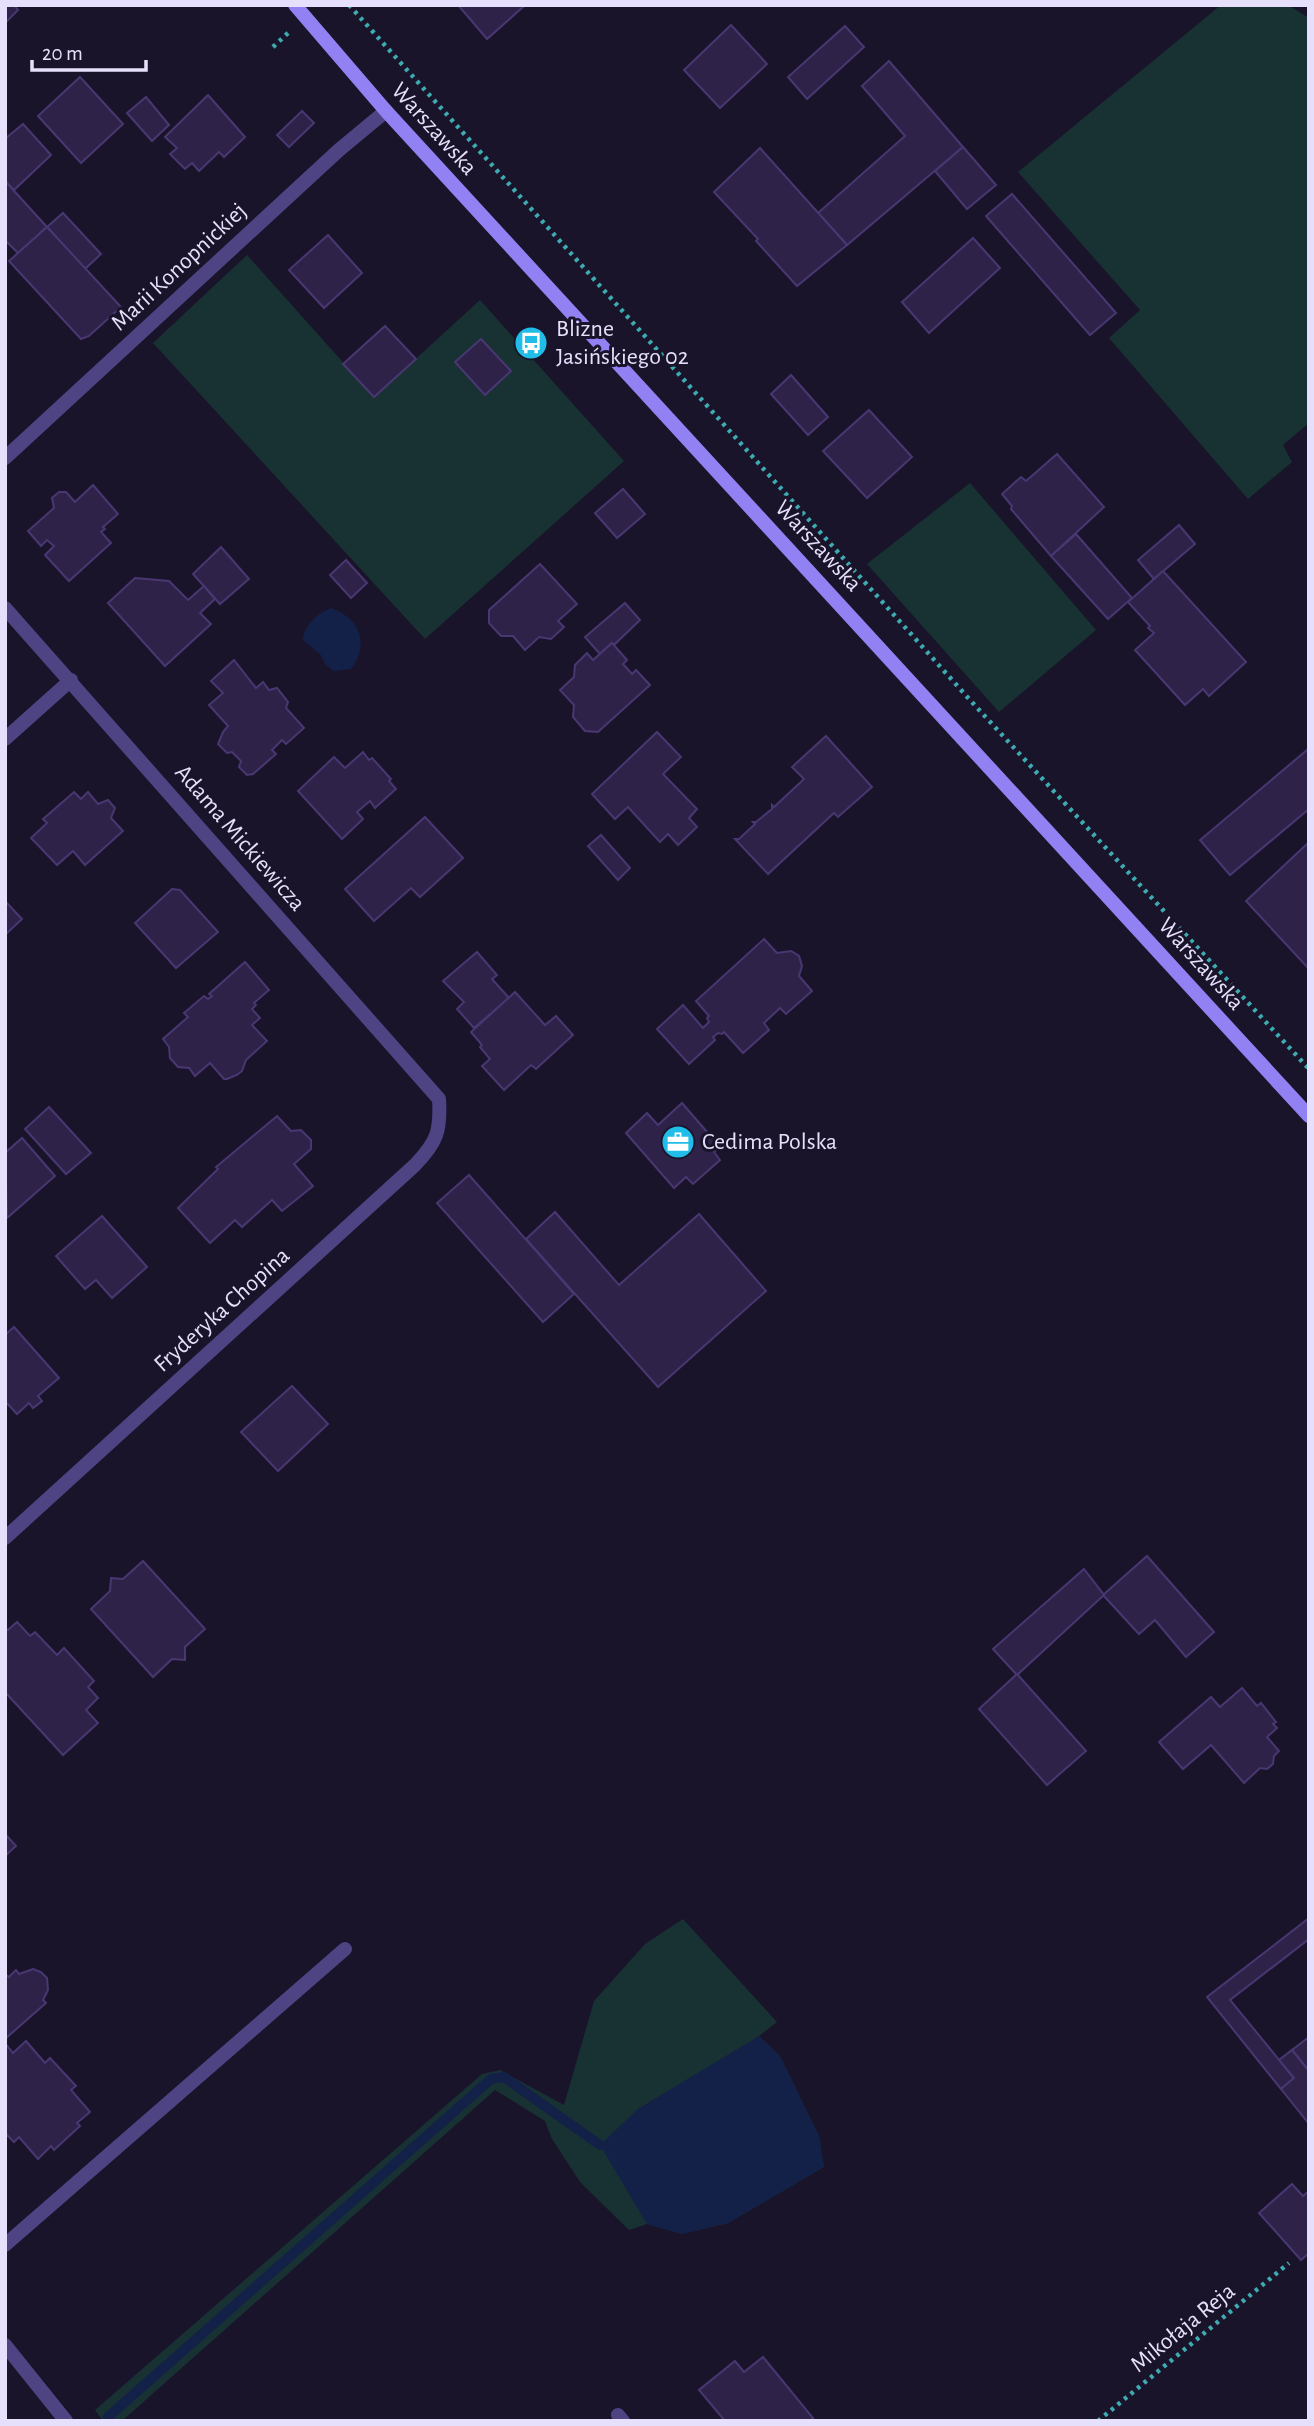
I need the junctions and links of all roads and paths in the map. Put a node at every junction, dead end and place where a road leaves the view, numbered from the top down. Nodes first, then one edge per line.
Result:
1 (295, 5) edge
2 (349, 5) edge
3 (386, 111) junction
4 (5, 458) edge
5 (5, 608) edge
6 (71, 680) junction
7 (5, 739) edge
8 (1309, 1069) edge
9 (439, 1100) joint
10 (1309, 1116) edge
11 (5, 1538) edge
12 (345, 1948) dead end
13 (5, 2245) edge
14 (1290, 2263) dead end
15 (5, 2345) edge
16 (66, 2421) edge
17 (1098, 2421) edge

1 - 3 main road, Warszawska
2 - 8 path
3 - 4 street, Marii Konopnickiej
3 - 10 main road, Warszawska
5 - 6 street, Adama Mickiewicza
6 - 7 street
6 - 9 street, Adama Mickiewicza
9 - 11 street, Fryderyka Chopina
12 - 13 street
14 - 17 path, Mikołaja Reja
15 - 16 street

